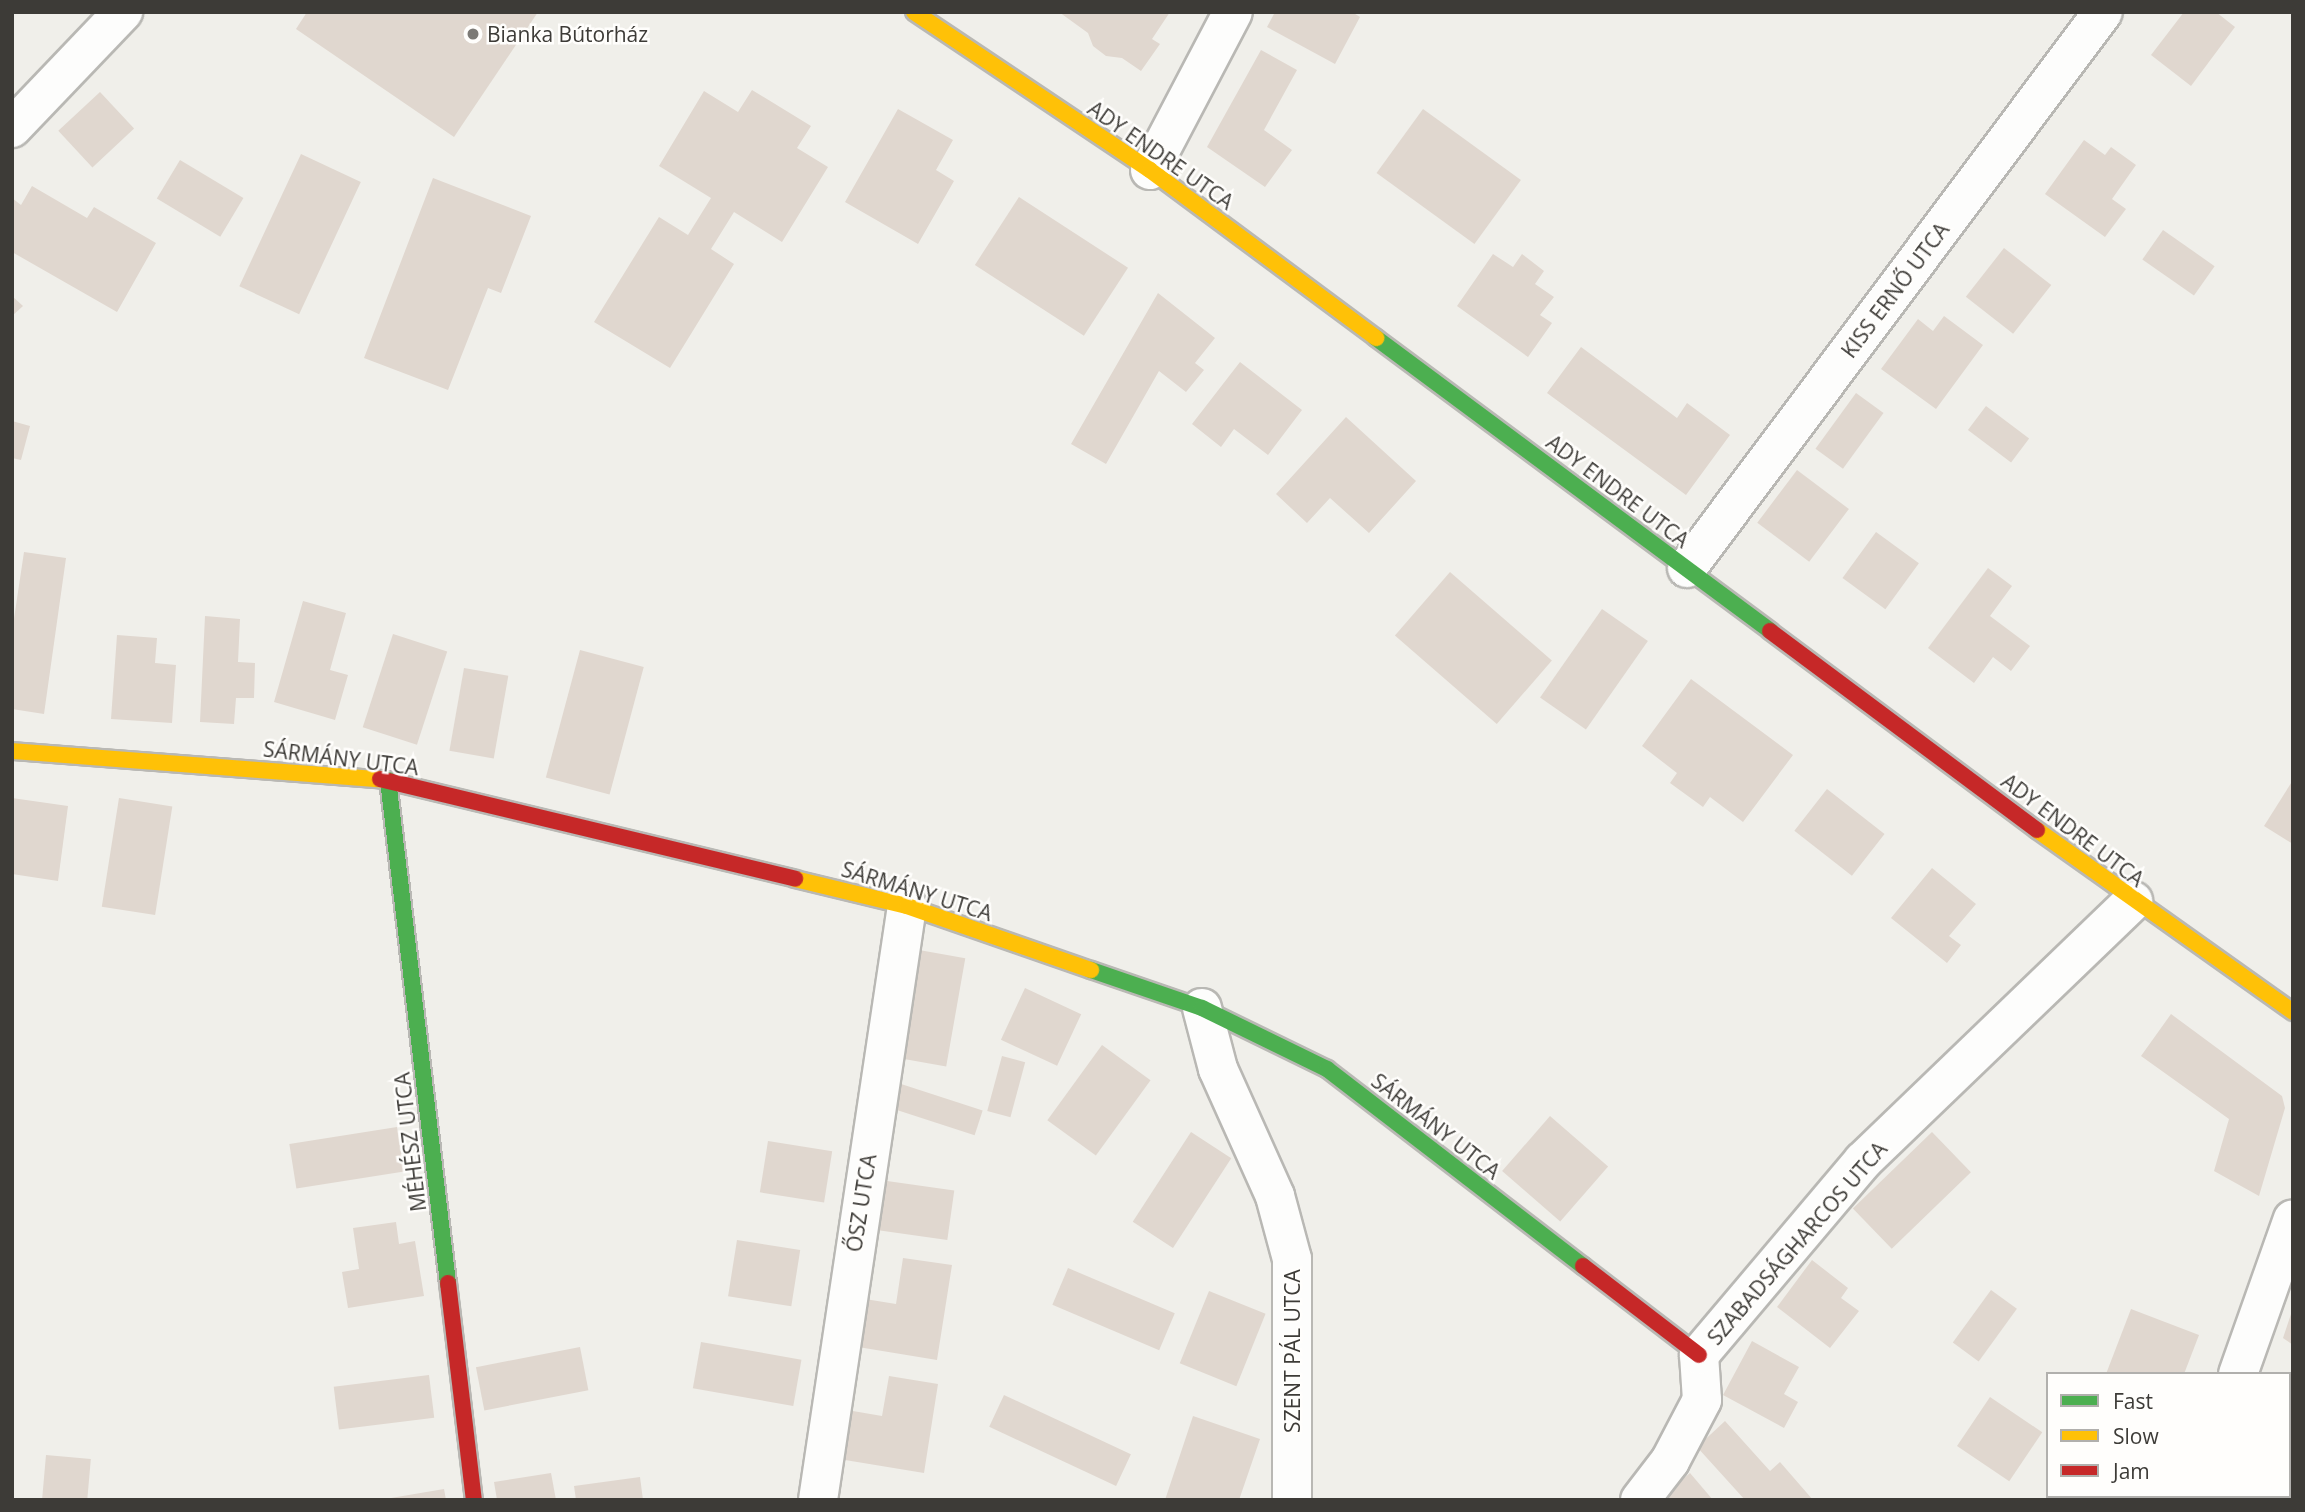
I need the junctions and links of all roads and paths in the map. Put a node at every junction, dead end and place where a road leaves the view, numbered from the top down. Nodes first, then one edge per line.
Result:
1 (122, 12) edge
2 (914, 12) edge
3 (1233, 12) edge
4 (2103, 12) edge
5 (12, 128) edge
6 (1150, 170) junction
7 (1687, 568) junction
8 (12, 751) edge
9 (388, 780) junction
10 (2133, 901) junction
11 (907, 906) junction
12 (1202, 1008) junction
13 (2293, 1012) edge
14 (2293, 1219) edge
15 (1699, 1355) junction
16 (2239, 1372) edge
17 (474, 1500) edge
18 (818, 1500) edge
19 (1292, 1500) edge
20 (1640, 1500) edge

1 - 5 street
2 - 6 street, ADY ENDRE UTCA
3 - 6 street
4 - 7 street, KISS ERNŐ UTCA
6 - 7 street, ADY ENDRE UTCA
7 - 10 street, ADY ENDRE UTCA
8 - 9 street, SÁRMÁNY UTCA
9 - 11 street, SÁRMÁNY UTCA
9 - 17 street, MÉHÉSZ UTCA
10 - 13 street, ADY ENDRE UTCA
10 - 15 street, SZABADSÁGHARCOS UTCA
11 - 12 street, SÁRMÁNY UTCA
11 - 18 street, ŐSZ UTCA
12 - 15 street, SÁRMÁNY UTCA
12 - 19 street, SZENT PÁL UTCA
14 - 16 street
15 - 20 street, SZABADSÁGHARCOS UTCA

